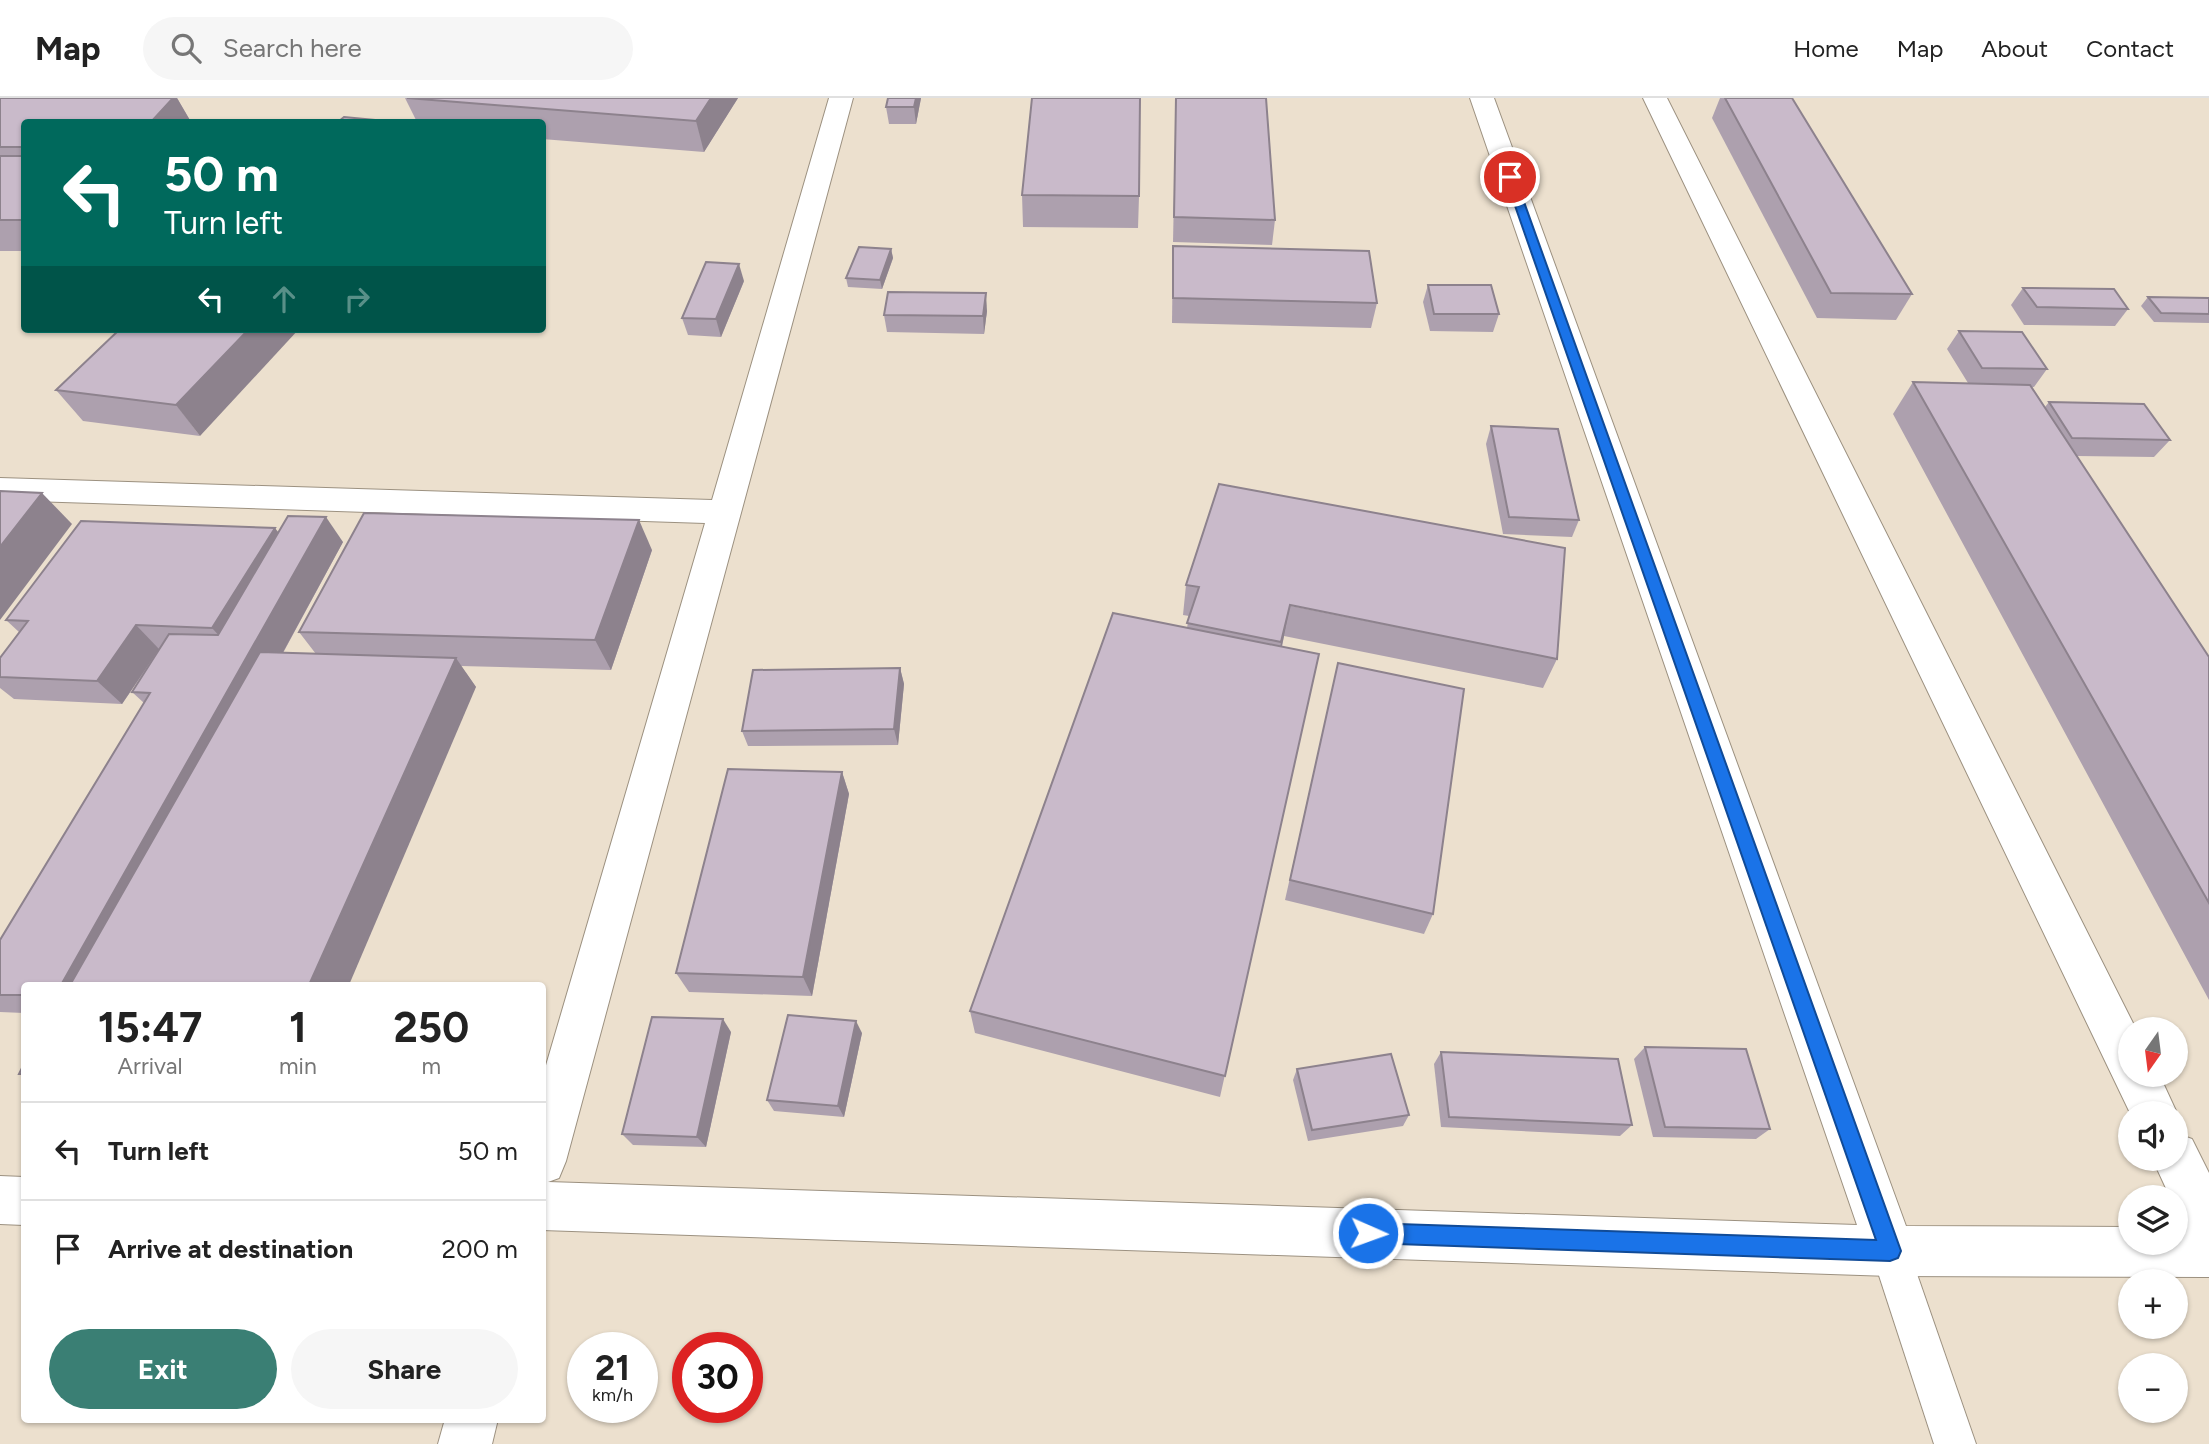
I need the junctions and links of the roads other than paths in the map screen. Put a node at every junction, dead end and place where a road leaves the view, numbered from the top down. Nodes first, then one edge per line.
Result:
1 (841, 98) edge
2 (1482, 98) edge
3 (1655, 98) edge
4 (0, 489) edge
5 (725, 512) junction
6 (2118, 1039) edge
7 (546, 1147) edge
8 (2182, 1171) edge
9 (0, 1200) edge
10 (21, 1200) edge
11 (546, 1206) edge
12 (2209, 1224) edge
13 (1890, 1251) junction
14 (2209, 1252) edge
15 (471, 1423) edge
16 (465, 1444) edge
17 (1955, 1444) edge

1 - 5 street
2 - 13 street
3 - 6 street
4 - 5 street
5 - 7 street
8 - 12 street
9 - 10 street
11 - 13 street
13 - 14 street
13 - 17 lane
15 - 16 street

